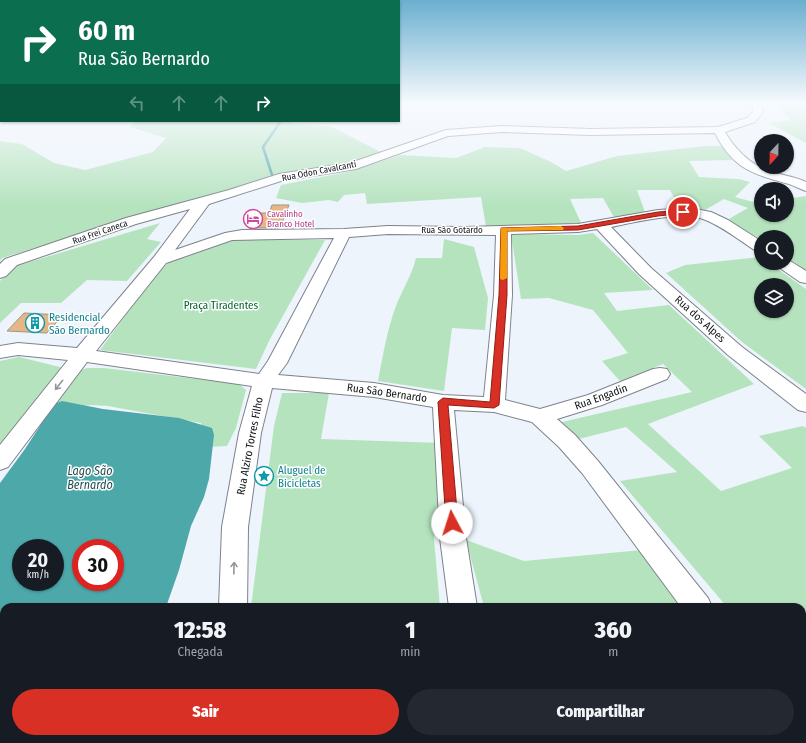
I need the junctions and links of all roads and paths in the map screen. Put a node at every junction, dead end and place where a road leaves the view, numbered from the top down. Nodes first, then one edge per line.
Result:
1 (433, 138) edge
2 (723, 138) edge
3 (803, 183) edge
4 (204, 201) junction
5 (601, 225) junction
6 (504, 229) junction
7 (344, 233) junction
8 (754, 243) edge
9 (160, 260) junction
10 (794, 270) edge
11 (0, 273) edge
12 (806, 278) edge
13 (0, 352) edge
14 (82, 355) junction
15 (660, 374) dead end
16 (264, 381) junction
17 (443, 402) junction
18 (494, 405) junction
19 (806, 405) edge
20 (540, 417) junction
21 (0, 461) edge
22 (233, 603) edge
23 (462, 603) edge
24 (695, 603) edge

1 - 4 street, Rua Odon Cavalcanti
2 - 3 street
4 - 9 street
4 - 11 street, Rua Frei Caneca
5 - 6 street, Rua São Gotardo
5 - 8 street, Rua São Gotardo
5 - 19 street, Rua dos Alpes
6 - 7 street, Rua São Gotardo
6 - 18 street
7 - 9 street, Rua São Gotardo
7 - 16 street, Rua Alziro Torres Filho
9 - 14 street
10 - 12 street
13 - 14 street, Rua São Bernardo
14 - 16 street, Rua São Bernardo
14 -> 21 street
15 - 20 street, Rua Engadin
16 - 17 street, Rua São Bernardo
22 -> 16 street, Rua Alziro Torres Filho
17 - 18 street, Rua São Bernardo
17 - 23 street
18 - 20 street, Rua São Bernardo
20 - 24 street, Rua São Bernardo

